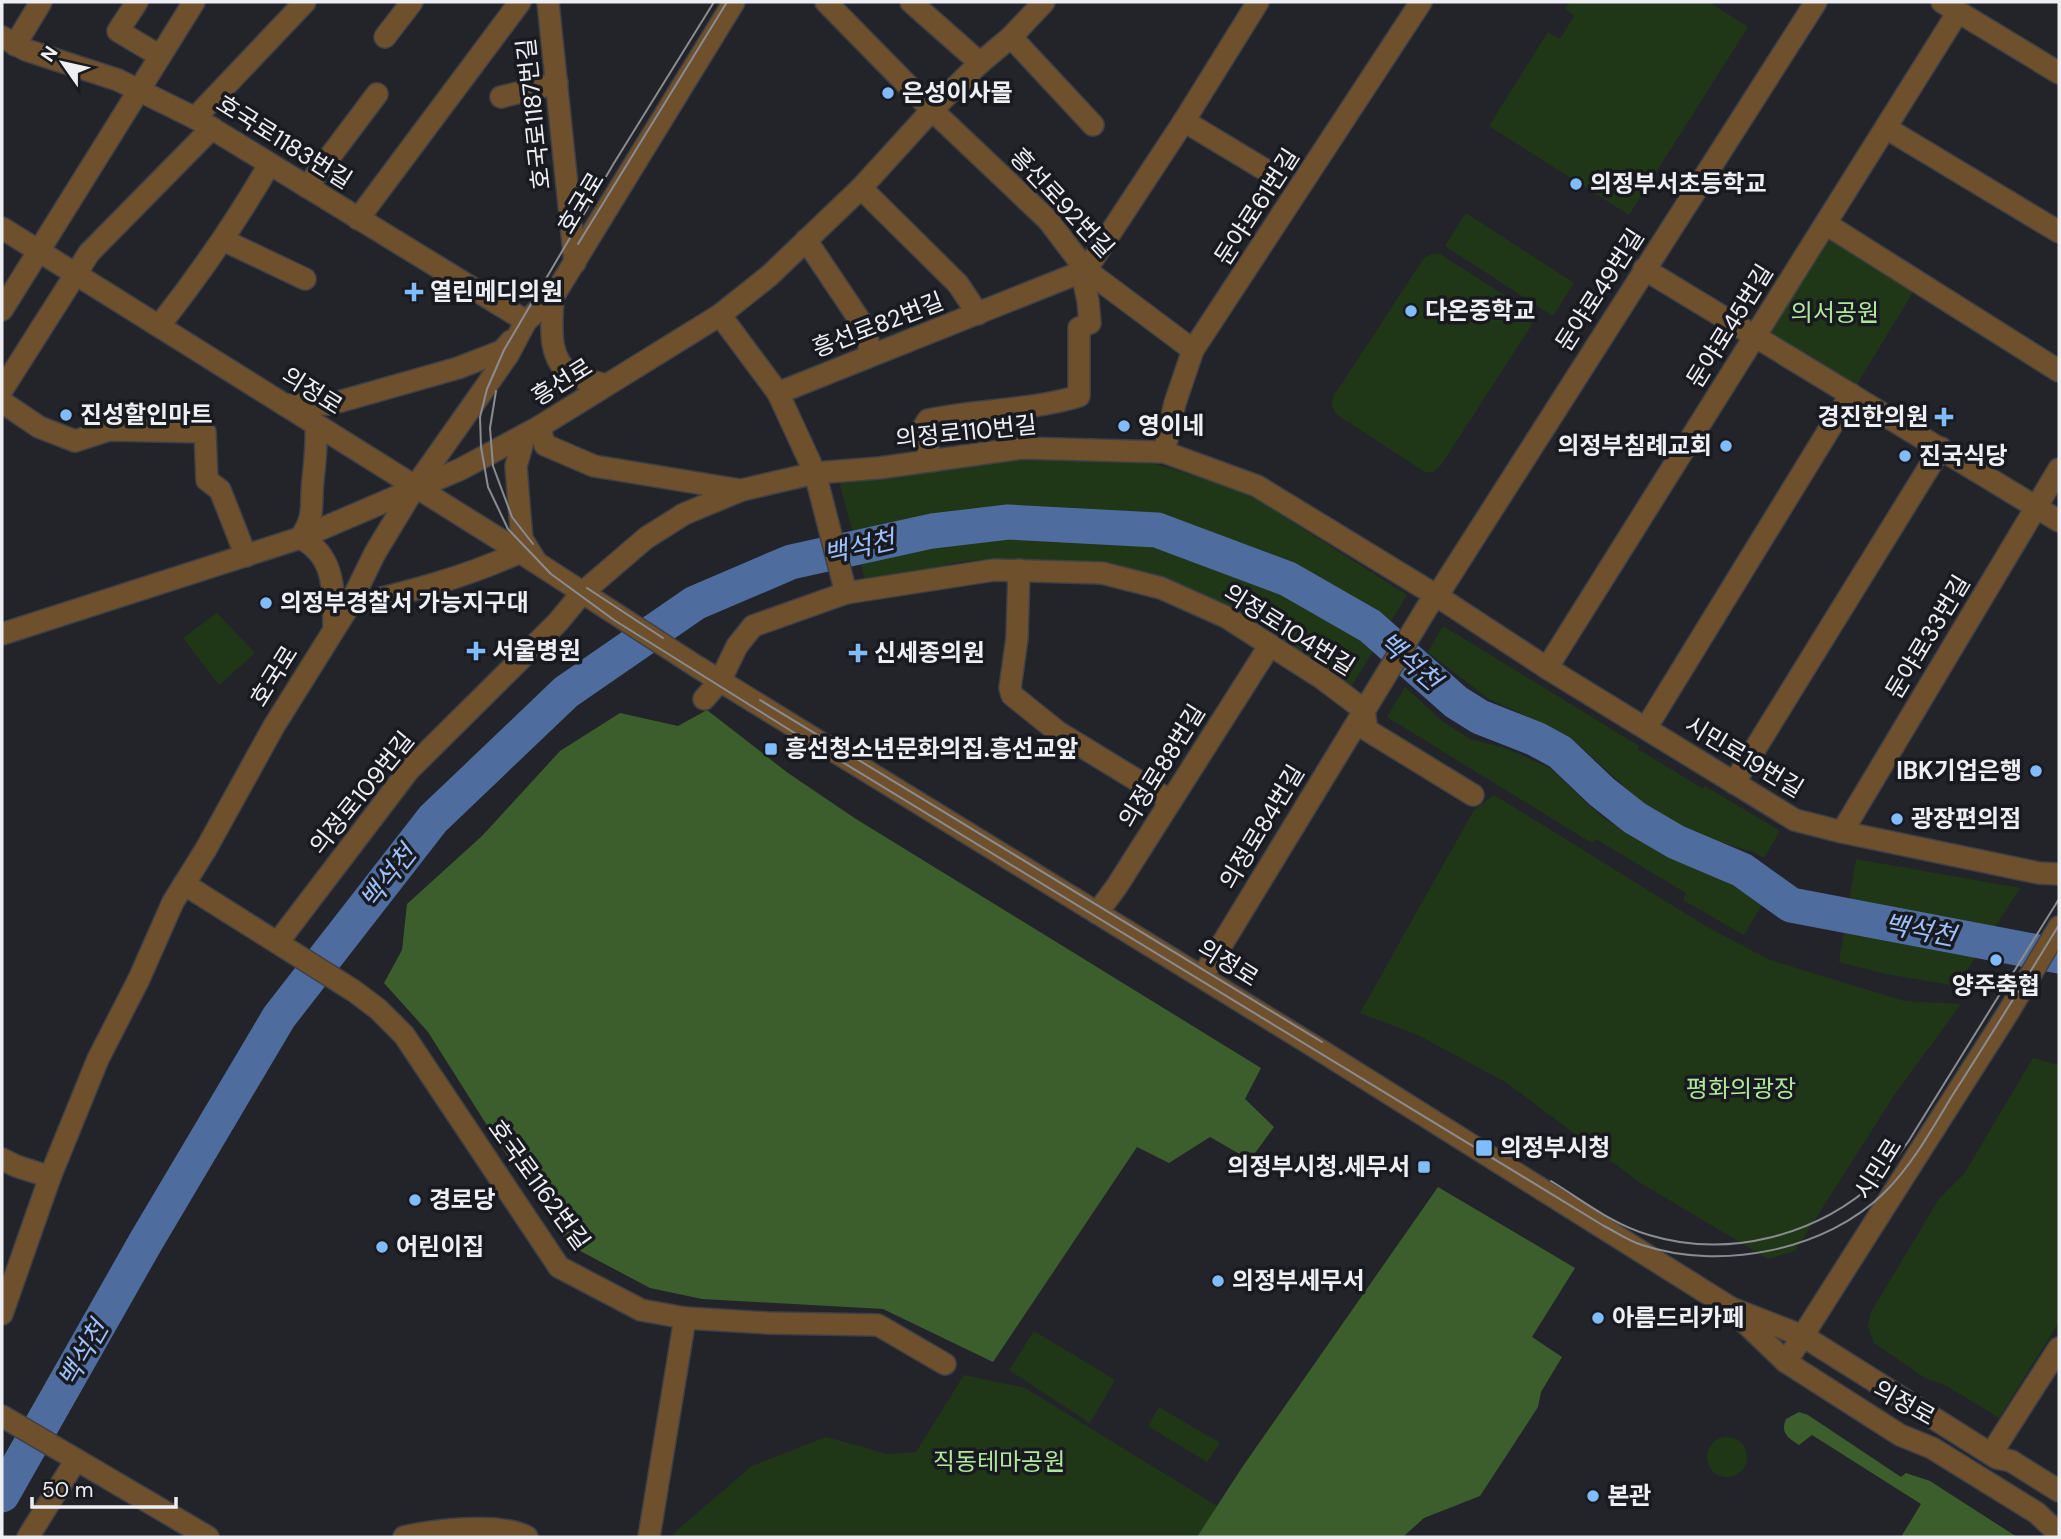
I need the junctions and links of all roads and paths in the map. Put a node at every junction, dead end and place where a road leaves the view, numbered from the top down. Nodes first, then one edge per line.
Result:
1 (41, 2) edge
2 (136, 2) edge
3 (194, 2) edge
4 (305, 2) edge
5 (412, 2) edge
6 (520, 2) edge
7 (548, 2) edge
8 (734, 2) edge
9 (825, 2) edge
10 (911, 2) edge
11 (1044, 2) edge
12 (1258, 2) edge
13 (1421, 2) edge
14 (1816, 2) edge
15 (1950, 7) edge
16 (385, 37) dead end
17 (1011, 37) junction
18 (8, 41) edge
19 (160, 56) junction
20 (980, 63) junction
21 (2059, 74) edge
22 (557, 83) junction
23 (139, 90) junction
24 (377, 94) dead end
25 (501, 97) dead end
26 (932, 110) junction
27 (1184, 121) junction
28 (203, 123) junction
29 (1093, 125) dead end
30 (1886, 128) junction
31 (269, 165) junction
32 (1272, 174) dead end
33 (307, 187) junction
34 (861, 188) junction
35 (358, 219) junction
36 (1826, 225) junction
37 (2, 228) edge
38 (2059, 232) edge
39 (223, 240) junction
40 (806, 240) junction
41 (38, 251) junction
42 (575, 263) junction
43 (1644, 269) junction
44 (1084, 272) junction
45 (75, 274) junction
46 (305, 279) dead end
47 (553, 297) junction
48 (3, 305) edge
49 (978, 314) junction
50 (720, 315) junction
51 (159, 326) junction
52 (522, 328) junction
53 (1754, 335) junction
54 (1194, 350) junction
55 (871, 355) junction
56 (2059, 371) edge
57 (606, 385) junction
58 (2, 390) edge
59 (778, 393) junction
60 (1851, 394) junction
61 (2, 402) edge
62 (285, 405) junction
63 (316, 425) junction
64 (532, 431) junction
65 (1941, 448) junction
66 (1164, 452) junction
67 (931, 461) junction
68 (2059, 470) edge
69 (815, 474) junction
70 (415, 487) junction
71 (742, 490) junction
72 (2037, 507) junction
73 (2059, 521) edge
74 (300, 538) junction
75 (520, 552) junction
76 (246, 556) junction
77 (538, 565) junction
78 (1019, 570) junction
79 (846, 593) junction
80 (588, 597) junction
81 (1432, 601) junction
82 (348, 606) junction
83 (334, 630) junction
84 (2, 634) edge
85 (1270, 645) junction
86 (1547, 668) junction
87 (720, 681) junction
88 (704, 699) dead end
89 (1366, 708) junction
90 (1646, 728) junction
91 (1734, 783) junction
92 (1474, 795) dead end
93 (1171, 801) junction
94 (1842, 832) junction
95 (2059, 874) edge
96 (184, 884) junction
97 (1097, 913) junction
98 (2059, 927) edge
99 (278, 942) junction
100 (1202, 977) junction
101 (2, 1159) edge
102 (50, 1177) junction
103 (1731, 1308) junction
104 (2, 1314) edge
105 (685, 1318) junction
106 (1803, 1336) junction
107 (2059, 1348) edge
108 (1786, 1363) junction
109 (945, 1364) dead end
110 (2, 1416) edge
111 (1991, 1454) junction
112 (76, 1460) junction
113 (2059, 1491) edge
114 (2059, 1534) edge
115 (28, 1537) edge
116 (208, 1537) edge
117 (404, 1537) edge
118 (527, 1537) edge
119 (649, 1537) edge

1 - 18 street
2 - 19 street
3 - 19 street
4 - 28 street
5 - 16 street
6 - 35 street
7 - 22 street, 호국로1187번길
8 - 42 street, 호국로
9 - 26 street, 흥선로92번길
10 - 20 street
11 - 17 street, 흥선로
12 - 27 street
13 - 54 street, 둔야로61번길
14 - 43 street, 둔야로49번길
15 - 21 street
15 - 30 street, 둔야로45번길
17 - 20 street, 흥선로
17 - 29 street
18 - 23 street, 호국로1183번길
19 - 23 street
20 - 26 street, 흥선로
22 - 25 street
22 - 42 street, 호국로1187번길
23 - 28 street, 호국로1183번길
23 - 41 street
24 - 33 street
26 - 34 street, 흥선로
26 - 44 street, 흥선로92번길
27 - 32 street
27 - 44 street
28 - 31 street, 호국로1183번길
28 - 45 street
30 - 36 street, 둔야로45번길
30 - 38 street
31 - 33 street, 호국로1183번길
31 - 39 street
33 - 35 street, 호국로1183번길
34 - 40 street, 흥선로
34 - 49 street
35 - 52 street, 호국로1183번길
36 - 53 street, 둔야로45번길
36 - 56 street
37 - 41 street, 의정로
39 - 46 street
39 - 51 street
40 - 50 street, 흥선로
40 - 55 street
41 - 45 street, 의정로
41 - 48 street
42 - 47 street, 호국로
43 - 53 street
43 - 81 street, 둔야로49번길
44 - 49 street, 흥선로82번길
44 - 54 street, 흥선로92번길
44 - 67 street
45 - 51 street, 의정로
45 - 58 street
47 - 52 street, 호국로
47 - 57 street
49 - 55 street, 흥선로82번길
50 - 57 street, 흥선로
50 - 59 street
51 - 62 street, 의정로
52 - 62 street
52 - 70 street, 호국로
53 - 60 street
53 - 86 street, 둔야로45번길
54 - 66 street, 둔야로61번길
55 - 59 street, 흥선로82번길
57 - 64 street, 흥선로
59 - 69 street
60 - 65 street
60 - 90 street
61 - 76 street
62 - 63 street, 의정로
63 - 70 street, 의정로
63 - 74 street
64 - 70 street, 흥선로
64 - 71 street
64 - 77 street
65 - 72 street
65 - 91 street
66 - 67 street, 의정로110번길
66 - 81 street, 의정로110번길
67 - 69 street, 의정로110번길
68 - 72 street, 둔야로33번길
69 - 71 street, 의정로110번길
69 - 79 street
70 - 74 street, 흥선로
70 - 75 street, 의정로
70 - 82 street, 호국로
71 - 80 street, 의정로110번길
72 - 73 street
72 - 94 street, 둔야로33번길
74 - 76 street, 흥선로
74 - 83 street
75 - 77 street, 의정로
75 - 82 street
76 - 84 street, 흥선로
77 - 80 street, 의정로
78 - 79 street, 의정로104번길
78 - 85 street, 의정로104번길
78 - 93 street
79 - 87 street, 의정로104번길
80 - 87 street, 의정로
80 - 99 street, 의정로109번길
81 - 86 street, 시민로19번길
81 - 89 street, 둔야로49번길
82 - 83 street, 호국로
83 - 96 street, 호국로
85 - 89 street, 의정로104번길
85 - 93 street, 의정로88번길
86 - 90 street, 시민로19번길
87 - 88 street, 의정로104번길
87 - 97 street, 의정로
89 - 92 street
89 - 100 street, 의정로84번길
90 - 91 street, 시민로19번길
91 - 94 street, 시민로19번길
93 - 97 street, 의정로88번길
94 - 95 street, 시민로19번길
96 - 99 street
96 - 102 street, 호국로
97 - 100 street, 의정로
98 - 106 street, 시민로
99 - 105 street, 호국로1162번길
100 - 103 street, 의정로
101 - 102 street
102 - 104 street, 호국로
103 - 106 street, 의정로
103 - 108 street, 의정로
105 - 109 street, 호국로1162번길
105 - 119 street
106 - 108 street, 시민로
106 - 111 street, 의정로
107 - 111 street
108 - 114 street, 의정로
110 - 112 street
111 - 113 street, 의정로
112 - 115 street
112 - 116 street
117 - 118 street

